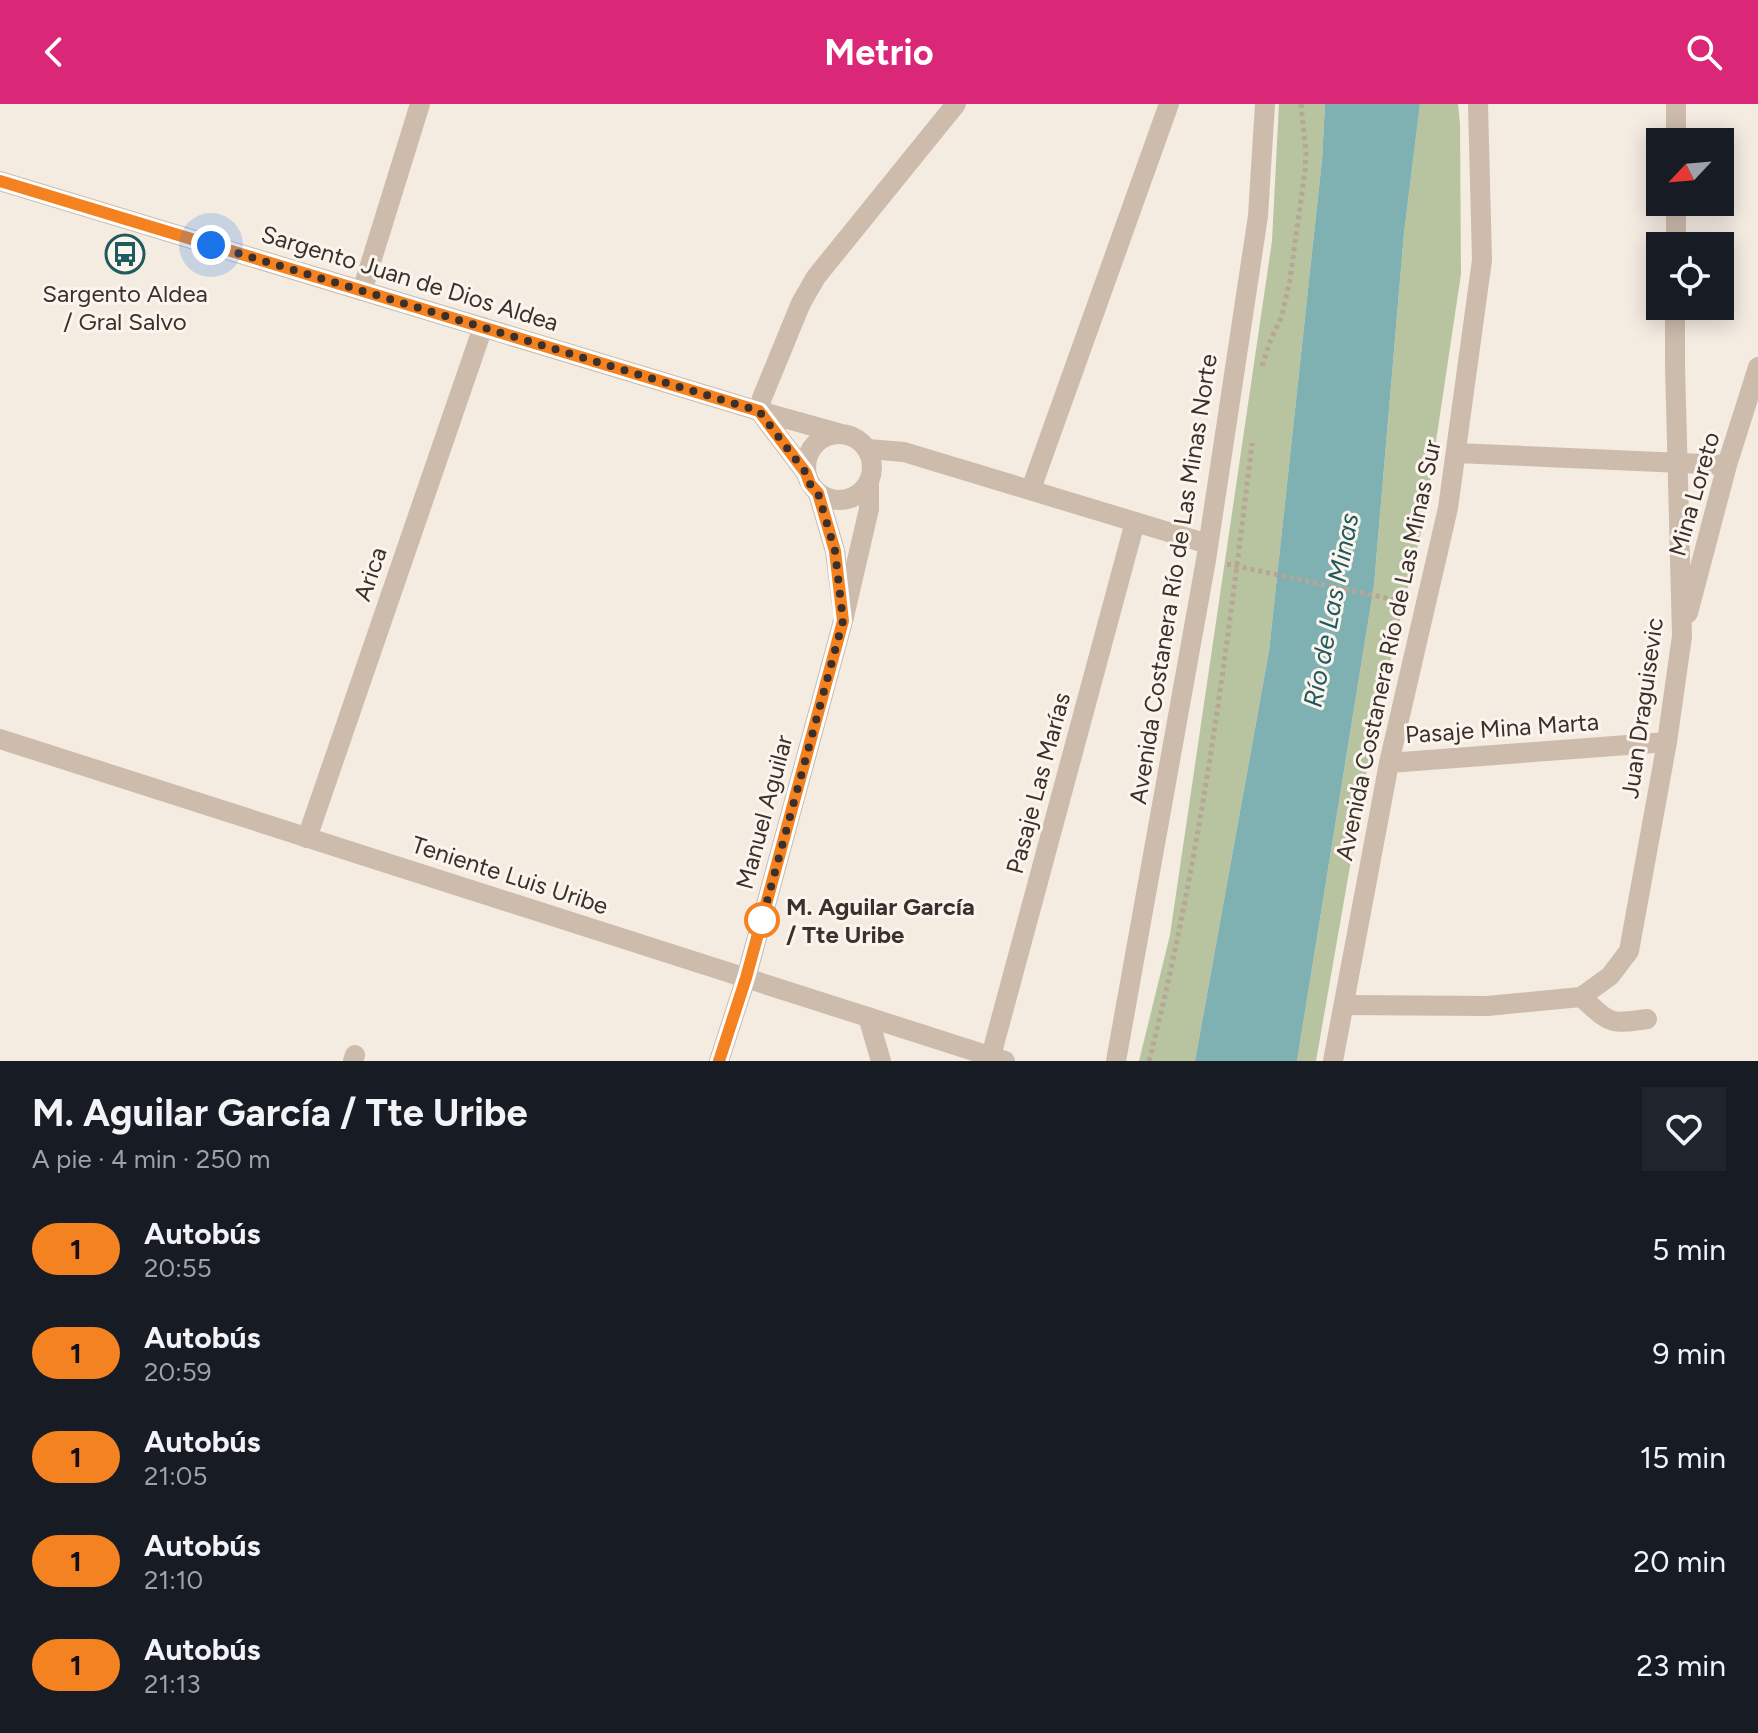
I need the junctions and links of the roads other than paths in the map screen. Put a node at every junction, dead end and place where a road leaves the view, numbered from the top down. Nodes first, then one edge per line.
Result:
1 (420, 104) edge
2 (956, 104) edge
3 (1169, 104) edge
4 (1265, 104) edge
5 (1478, 104) edge
6 (1676, 104) edge
7 (1676, 128) edge
8 (0, 181) edge
9 (362, 291) junction
10 (1675, 320) edge
11 (483, 327) junction
12 (1758, 367) edge
13 (759, 411) junction
14 (838, 433) junction
15 (868, 449) junction
16 (1456, 453) junction
17 (1677, 463) junction
18 (1727, 465) junction
19 (806, 473) junction
20 (869, 483) junction
21 (1031, 489) junction
22 (818, 493) junction
23 (1135, 522) junction
24 (1207, 552) junction
25 (843, 621) junction
26 (1682, 636) junction
27 (0, 739) edge
28 (1667, 742) junction
29 (1389, 763) junction
30 (307, 838) junction
31 (746, 978) junction
32 (1581, 997) junction
33 (1344, 1005) junction
34 (868, 1017) junction
35 (1647, 1019) dead end
36 (998, 1059) edge
37 (719, 1061) edge
38 (881, 1061) edge
39 (1116, 1061) edge
40 (1333, 1061) edge

1 - 9 street
2 - 13 street
3 - 21 street
4 - 24 street, Avenida Costanera Río de Las Minas Norte
5 - 16 street, Avenida Costanera Río de Las Minas Sur
6 - 7 street
8 - 9 street, Sargento Juan de Dios Aldea
9 - 11 street, Sargento Juan de Dios Aldea
10 - 17 street, Juan Draguisevic
11 - 13 street, Sargento Juan de Dios Aldea
11 - 30 street, Arica
12 - 18 street, Mina Loreto
13 - 14 street, Sargento Juan de Dios Aldea
13 - 19 street
14 - 15 street
14 - 19 street
15 - 20 street
15 - 21 street
16 - 17 street
16 - 29 street, Avenida Costanera Río de Las Minas Sur
17 - 18 street
17 - 26 street, Juan Draguisevic
18 - 26 street, Mina Loreto
19 - 22 street
20 - 22 street
20 - 25 street, Manuel Aguilar
21 - 23 street
22 - 25 street, Manuel Aguilar
23 - 24 street
23 - 36 street, Pasaje Las Marías
24 - 39 street, Avenida Costanera Río de Las Minas Norte
25 - 31 street, Manuel Aguilar
26 - 28 street, Juan Draguisevic
27 - 30 street, Teniente Luis Uribe
28 - 29 street, Pasaje Mina Marta
28 - 32 street, Juan Draguisevic
29 - 33 street, Avenida Costanera Río de Las Minas Sur
30 - 31 street, Teniente Luis Uribe
31 - 34 street, Teniente Luis Uribe
31 - 37 street, Manuel Aguilar
32 - 33 street
32 - 35 street
33 - 40 street, Avenida Costanera Río de Las Minas Sur
34 - 36 street, Teniente Luis Uribe
34 - 38 street

